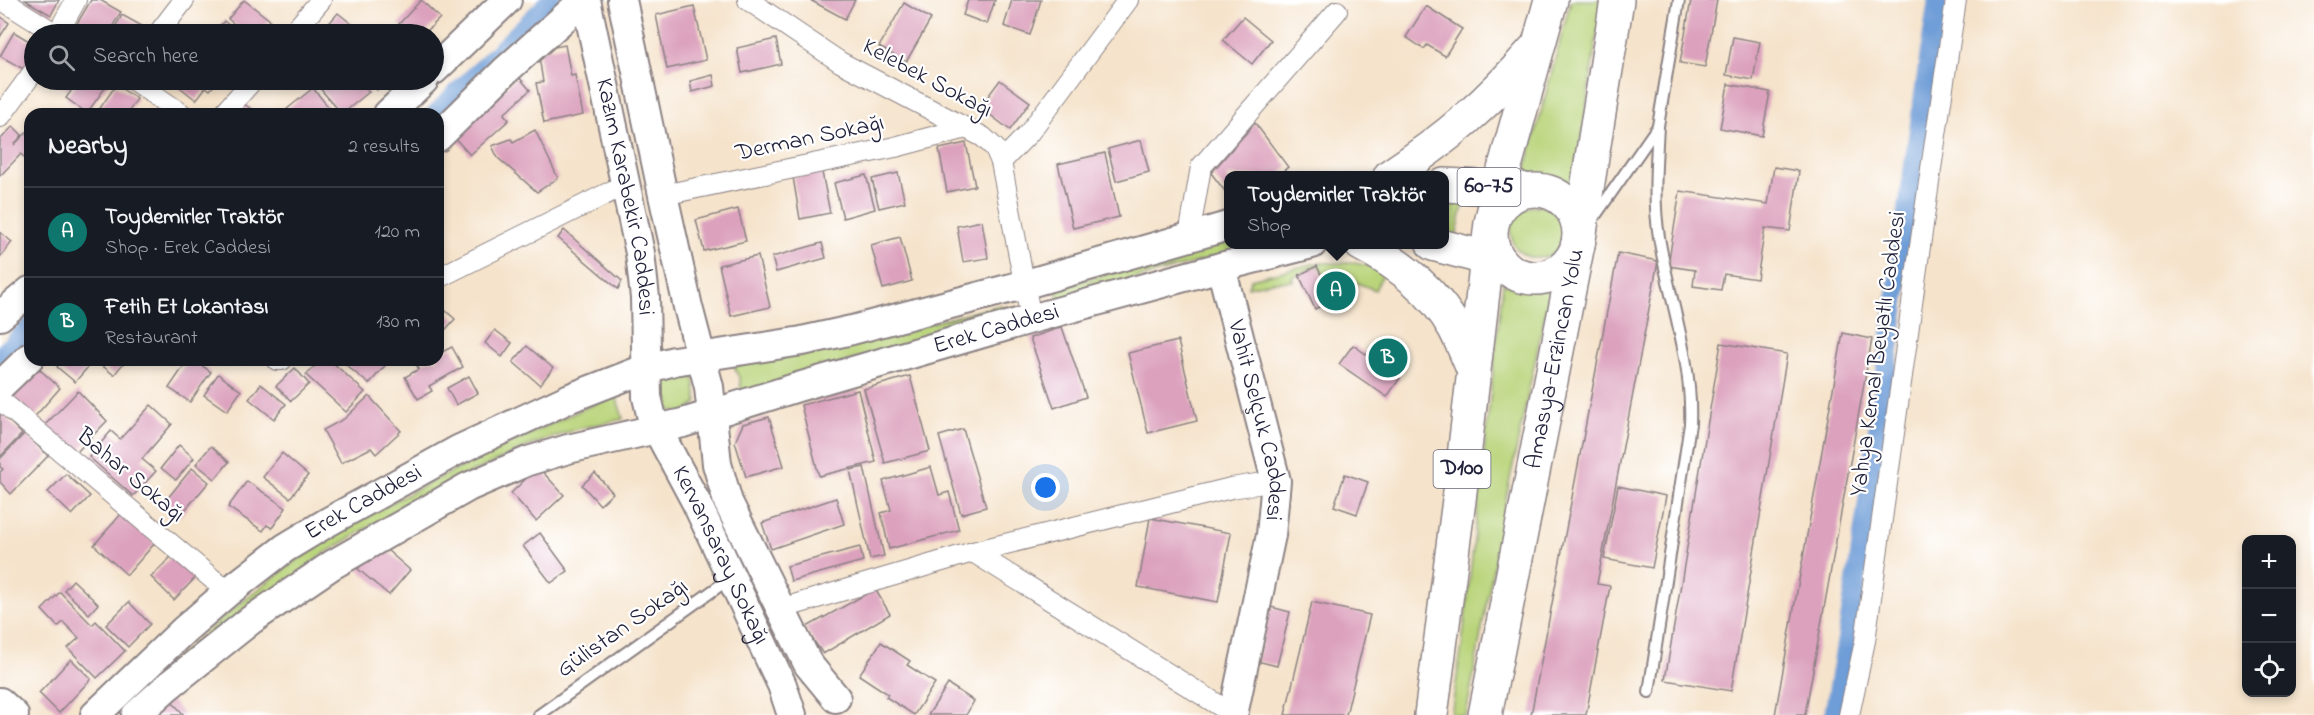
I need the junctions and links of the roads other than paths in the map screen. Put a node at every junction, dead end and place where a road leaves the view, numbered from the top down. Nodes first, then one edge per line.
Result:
1 (2, 0) edge
2 (76, 0) edge
3 (184, 0) edge
4 (321, 0) edge
5 (507, 0) edge
6 (585, 0) edge
7 (622, 0) edge
8 (748, 0) edge
9 (1551, 0) edge
10 (1617, 0) edge
11 (1679, 0) edge
12 (1956, 0) edge
13 (1124, 1) edge
14 (1337, 11) dead end
15 (41, 24) edge
16 (63, 24) edge
17 (166, 24) edge
18 (301, 24) edge
19 (1541, 42) junction
20 (444, 60) edge
21 (24, 85) edge
22 (147, 90) edge
23 (244, 90) edge
24 (413, 90) edge
25 (173, 108) edge
26 (228, 108) edge
27 (394, 108) edge
28 (0, 117) edge
29 (1658, 126) junction
30 (966, 128) junction
31 (444, 131) edge
32 (1001, 162) junction
33 (1398, 171) edge
34 (626, 184) junction
35 (1449, 185) edge
36 (1498, 188) junction
37 (1535, 190) junction
38 (663, 195) junction
39 (1491, 223) junction
40 (1224, 227) edge
41 (1189, 236) junction
42 (1579, 239) junction
43 (1449, 248) edge
44 (1292, 249) edge
45 (1371, 249) edge
46 (1493, 260) junction
47 (1221, 267) junction
48 (444, 275) edge
49 (1024, 284) junction
50 (24, 296) edge
51 (0, 316) edge
52 (1031, 319) junction
53 (702, 355) junction
54 (674, 360) junction
55 (24, 363) edge
56 (646, 369) junction
57 (1473, 369) junction
58 (0, 386) edge
59 (709, 387) junction
60 (647, 397) junction
61 (0, 400) edge
62 (713, 414) junction
63 (670, 426) junction
64 (1276, 481) junction
65 (973, 552) junction
66 (732, 578) junction
67 (228, 592) junction
68 (780, 609) junction
69 (1649, 692) dead end
70 (0, 702) edge
71 (843, 708) edge
72 (1233, 714) edge
73 (14, 715) edge
74 (95, 715) edge
75 (136, 715) edge
76 (539, 715) edge
77 (792, 715) edge
78 (1431, 715) edge
79 (1485, 715) edge
80 (1849, 715) edge

1 - 15 street
2 - 16 street
3 - 17 street
4 - 18 street
5 - 20 main road
6 - 31 main road
6 - 34 main road, Kazım Karabekir Caddesi
7 - 38 main road, Kazım Karabekir Caddesi
8 - 30 street, Kelebek Sokağı
9 - 19 highway, D100
10 - 42 highway, Amasya-Erzincan Yolu
11 - 29 lane
12 - 80 street, Yahya Kemal Beyatlı Caddesi
13 - 32 street
14 - 41 street
19 - 33 highway
19 - 36 highway, D100
21 - 28 street
22 - 25 street
23 - 26 street
24 - 27 main road
29 - 42 lane
29 - 69 lane
30 - 32 street, Kelebek Sokağı
30 - 38 street, Derman Sokağı
32 - 49 street, Kelebek Sokağı
34 - 48 street
34 - 56 main road, Kazım Karabekir Caddesi
35 - 36 highway, 60-75
36 - 37 highway, 60-75
36 - 39 highway, D100
37 - 39 highway
37 - 42 highway
38 - 53 main road, Kazım Karabekir Caddesi
39 - 46 highway, D100
40 - 41 main road, Erek Caddesi
41 - 49 main road, Erek Caddesi
42 - 46 highway
42 - 79 highway, Amasya-Erzincan Yolu
43 - 46 highway
44 - 47 main road, Erek Caddesi
45 - 57 highway
46 - 57 highway, D100
47 - 52 main road, Erek Caddesi
47 - 64 main road, Vahit Selçuk Caddesi
49 - 52 street, Kelebek Sokağı
49 - 53 main road, Erek Caddesi
50 - 51 main road
52 - 62 main road, Erek Caddesi
53 - 54 main road, Erek Caddesi
53 - 59 main road, Kazım Karabekir Caddesi
54 - 56 main road, Erek Caddesi
54 - 59 main road
54 - 60 main road, Erek Caddesi
55 - 58 main road
56 - 60 main road, Kazım Karabekir Caddesi
56 - 67 main road, Erek Caddesi
57 - 78 highway, D100
59 - 62 main road, Kervansaray Sokağı
59 - 63 main road, Erek Caddesi
60 - 63 main road
61 - 67 street, Bahar Sokağı
62 - 63 main road, Erek Caddesi
62 - 68 main road, Kervansaray Sokağı
63 - 66 main road, Kervansaray Sokağı
63 - 75 main road, Erek Caddesi
64 - 65 street
64 - 72 main road, Vahit Selçuk Caddesi
65 - 68 street
65 - 72 street
66 - 76 lane, Gülistan Sokağı
66 - 77 main road, Kervansaray Sokağı
67 - 74 main road, Erek Caddesi
68 - 71 main road, Kervansaray Sokağı
70 - 73 main road
71 - 77 main road, Kervansaray Sokağı

